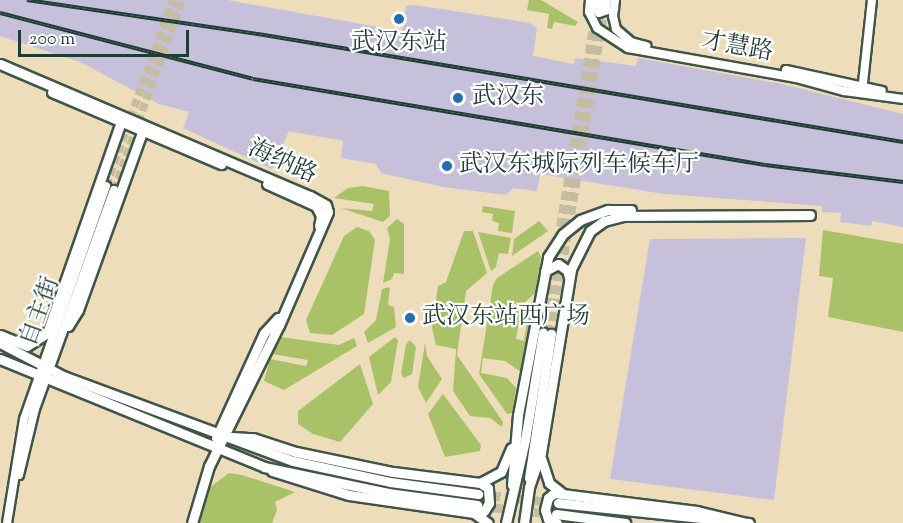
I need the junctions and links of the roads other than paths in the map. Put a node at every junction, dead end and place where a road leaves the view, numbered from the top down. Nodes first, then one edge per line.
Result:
1 (870, 0) edge
2 (602, 3) edge
3 (0, 64) edge
4 (0, 70) edge
5 (860, 91) junction
6 (903, 94) edge
7 (903, 99) edge
8 (122, 120) junction
9 (144, 130) junction
10 (114, 147) junction
11 (133, 156) junction
12 (544, 272) junction
13 (569, 279) junction
14 (68, 293) junction
15 (51, 321) junction
16 (68, 326) junction
17 (0, 335) edge
18 (0, 343) edge
19 (0, 358) edge
20 (46, 366) junction
21 (42, 378) junction
22 (220, 436) junction
23 (515, 437) junction
24 (215, 447) junction
25 (541, 453) junction
26 (480, 483) junction
27 (512, 485) junction
28 (529, 487) junction
29 (564, 494) junction
30 (478, 495) tunnel mouth
31 (558, 503) tunnel mouth
32 (476, 509) junction
33 (557, 519) edge
34 (7, 523) edge
35 (13, 523) edge
36 (189, 523) edge
37 (488, 523) edge
38 (506, 523) edge
39 (524, 523) edge
40 (625, 523) edge
41 (745, 523) edge

1 - 5 street
2 - 5 street, 才慧路
2 - 5 street, 才慧路
3 - 8 main road, 海纳路
4 - 8 main road, 海纳路
5 - 6 street, 才慧路
5 - 7 street, 才慧路
8 - 9 main road, 海纳路
8 - 10 main road
9 - 11 main road
9 - 22 main road, 海纳路
10 - 11 main road
10 - 15 main road
11 - 16 main road
12 - 13 main road
12 - 13 main road
12 - 23 main road
13 - 25 main road
14 - 15 street
14 - 16 street, 自主街
14 - 20 street, 自主街
15 - 17 main road
16 - 20 street, 自主街
18 - 20 main road
19 - 21 main road
20 - 21 street, 自主街
20 - 22 main road
21 - 24 main road
21 - 34 street, 自主街
21 - 35 street, 自主街
22 - 24 main road, 海纳路
22 - 26 main road
22 - 30 main road
23 - 26 main road
23 - 27 main road
24 - 32 main road
24 - 36 main road, 海纳路
25 - 28 main road
25 - 29 main road
26 - 32 main road
27 - 28 main road
27 - 38 main road
28 - 39 main road
29 - 33 main road
29 - 41 main road
31 - 41 main road
32 - 37 main road
33 - 40 main road

